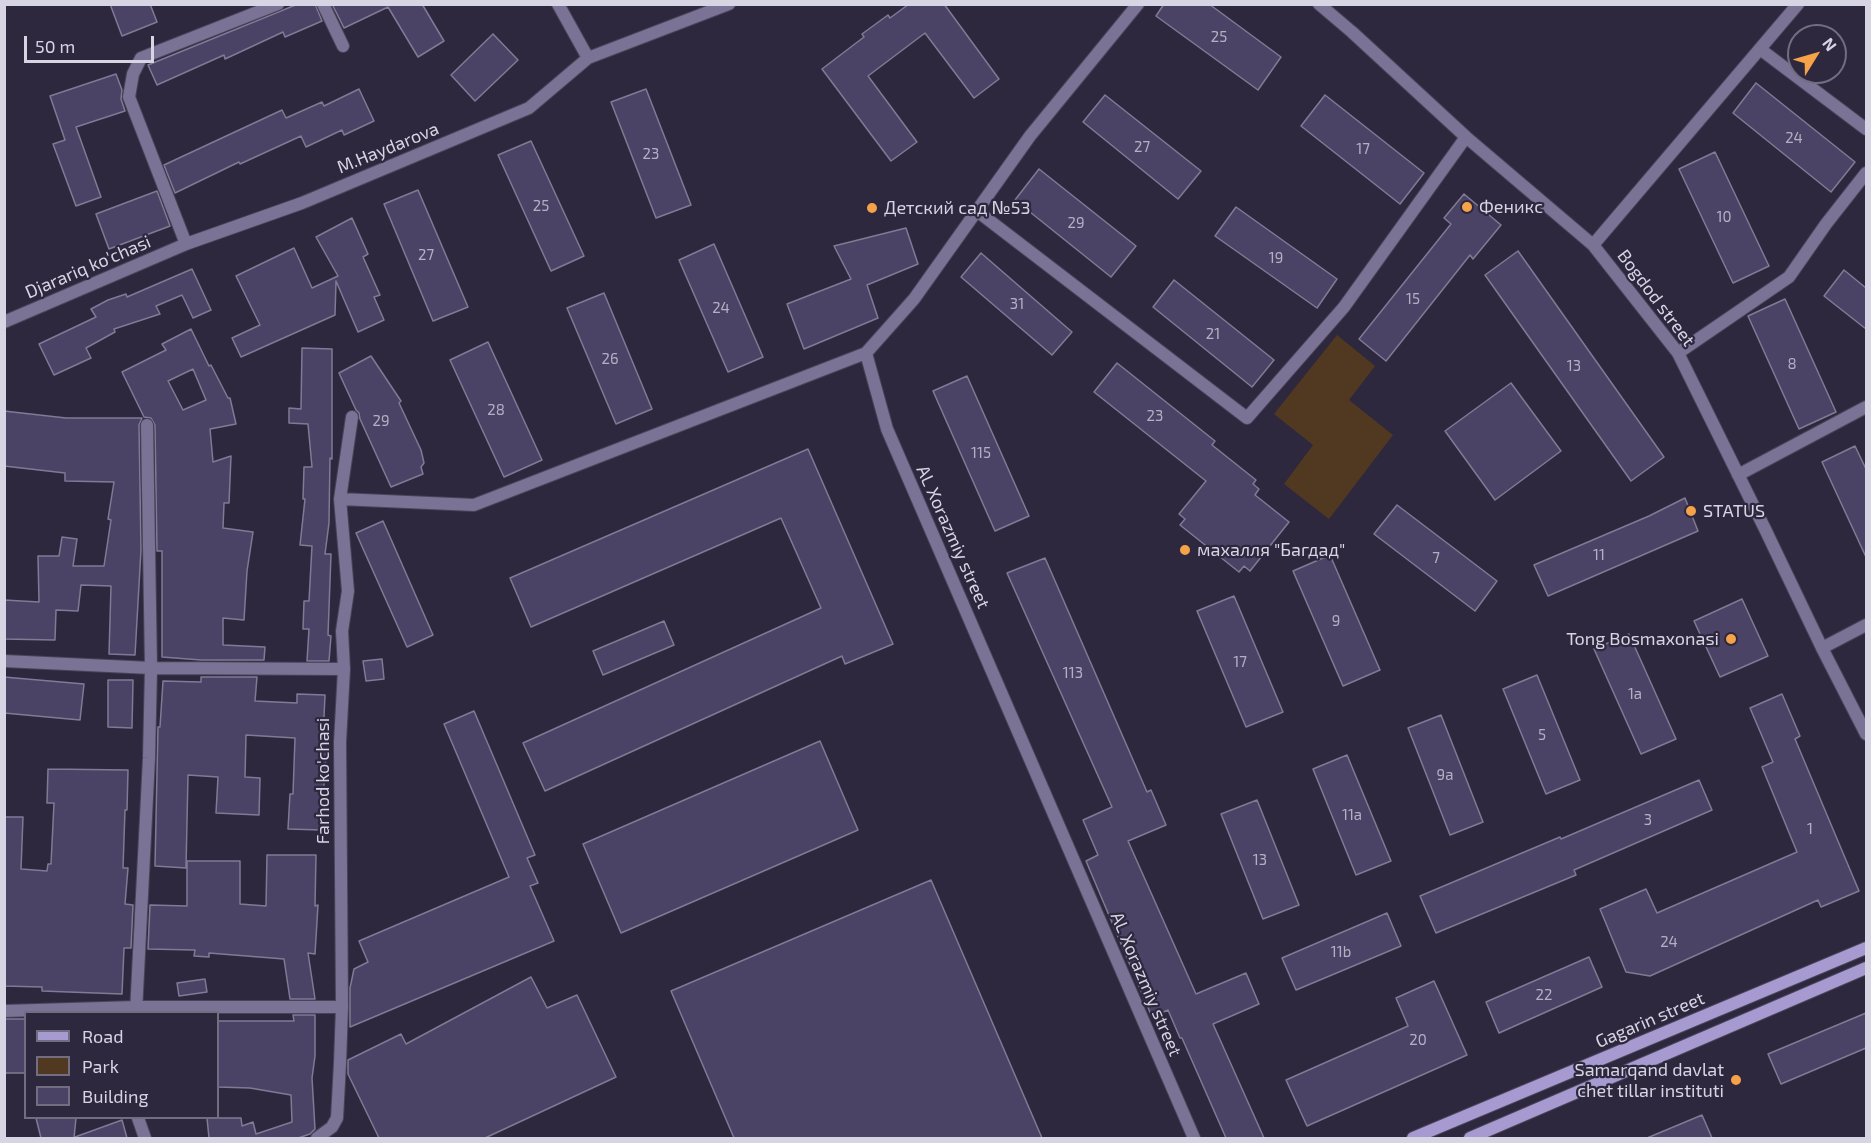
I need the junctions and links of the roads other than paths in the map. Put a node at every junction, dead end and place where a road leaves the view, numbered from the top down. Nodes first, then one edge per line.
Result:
1 (278, 4) edge
2 (323, 4) edge
3 (558, 4) edge
4 (729, 4) edge
5 (1138, 4) edge
6 (1319, 4) edge
7 (1798, 4) edge
8 (343, 46) dead end
9 (1760, 50) junction
10 (588, 58) junction
11 (1866, 129) edge
12 (1466, 137) junction
13 (1866, 173) edge
14 (977, 211) junction
15 (186, 244) junction
16 (1593, 245) junction
17 (4, 322) edge
18 (866, 353) junction
19 (1678, 353) junction
20 (1866, 407) edge
21 (352, 417) dead end
22 (147, 425) dead end
23 (1738, 475) junction
24 (340, 499) junction
25 (1866, 625) edge
26 (1822, 648) junction
27 (4, 661) edge
28 (151, 668) junction
29 (344, 669) junction
30 (1866, 734) edge
31 (1866, 948) edge
32 (1866, 968) edge
33 (342, 1007) junction
34 (136, 1010) edge
35 (4, 1011) edge
36 (138, 1119) edge
37 (146, 1138) edge
38 (317, 1138) edge
39 (1194, 1138) edge
40 (1413, 1138) edge
41 (1470, 1138) edge

1 - 15 street
2 - 8 street
3 - 10 street
4 - 10 street
5 - 14 street
6 - 12 street, Bogdod street
7 - 9 street
9 - 11 street
9 - 16 street
10 - 15 street, M.Haydarova
12 - 14 street
12 - 16 street, Bogdod street
13 - 19 street
14 - 18 street
15 - 17 street, Djarariq ko'chasi
16 - 19 street, Bogdod street
18 - 24 street
18 - 39 street, AL Xorazmiy street
19 - 23 street, Bogdod street
20 - 23 street
21 - 24 street, Farhod ko'chasi
22 - 28 street
23 - 26 street, Bogdod street
24 - 29 street, Farhod ko'chasi
25 - 26 street
26 - 30 street, Bogdod street
27 - 28 street
28 - 29 street
28 - 34 street
29 - 33 street, Farhod ko'chasi
31 - 40 main road, Gagarin street
32 - 41 main road, Gagarin street
33 - 34 street
33 - 38 street, Farhod ko'chasi
34 - 35 street
36 - 37 street

